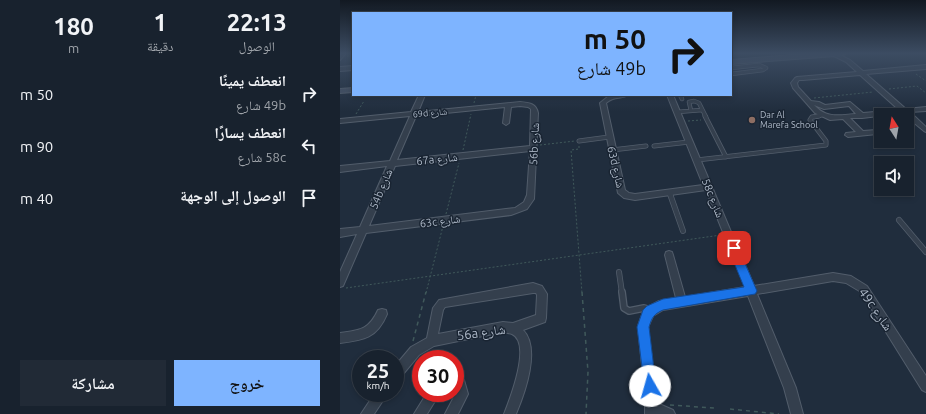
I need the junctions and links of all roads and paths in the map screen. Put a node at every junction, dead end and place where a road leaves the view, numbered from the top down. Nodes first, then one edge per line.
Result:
1 (746, 72) edge
2 (869, 72) edge
3 (914, 72) edge
4 (741, 73) joint
5 (861, 73) junction
6 (732, 74) edge
7 (926, 81) edge
8 (352, 90) edge
9 (881, 90) junction
10 (340, 91) edge
11 (926, 92) edge
12 (352, 94) edge
13 (340, 95) edge
14 (422, 96) edge
15 (618, 96) edge
16 (670, 96) edge
17 (680, 96) edge
18 (682, 99) dead end
19 (364, 101) dead end
20 (807, 101) junction
21 (520, 104) joint
22 (508, 106) junction
23 (902, 108) edge
24 (926, 109) edge
25 (702, 110) junction
26 (914, 110) edge
27 (691, 111) junction
28 (413, 115) junction
29 (822, 115) junction
30 (874, 115) edge
31 (679, 116) junction
32 (862, 116) junction
33 (706, 117) junction
34 (845, 118) junction
35 (914, 119) edge
36 (353, 120) junction
37 (340, 121) edge
38 (506, 123) dead end
39 (926, 130) edge
40 (874, 132) edge
41 (861, 133) junction
42 (848, 135) dead end
43 (609, 137) junction
44 (579, 141) junction
45 (690, 142) junction
46 (646, 146) dead end
47 (654, 146) dead end
48 (534, 147) junction
49 (612, 150) junction
50 (726, 157) junction
51 (697, 160) junction
52 (392, 163) junction
53 (340, 169) edge
54 (708, 188) junction
55 (670, 193) junction
56 (531, 195) joint
57 (899, 220) dead end
58 (363, 230) junction
59 (683, 231) dead end
60 (340, 234) edge
61 (728, 234) junction
62 (926, 252) edge
63 (578, 255) junction
64 (669, 255) dead end
65 (619, 272) dead end
66 (340, 283) edge
67 (340, 289) edge
68 (751, 291) junction
69 (682, 302) junction
70 (651, 310) junction
71 (382, 314) dead end
72 (514, 328) junction
73 (340, 338) edge
74 (432, 340) junction
75 (404, 364) edge
76 (926, 386) edge
77 (376, 402) edge
78 (428, 402) edge
79 (458, 402) edge
80 (714, 408) dead end
81 (668, 409) edge
82 (730, 409) dead end
83 (651, 410) edge
84 (368, 414) edge
85 (420, 414) edge
86 (451, 414) edge
87 (510, 414) edge
88 (586, 414) edge
89 (779, 414) edge
90 (797, 414) edge

1 - 4 lane
2 - 5 street
3 - 7 path
4 - 6 lane
5 - 9 street
5 - 20 street
8 - 10 street
9 - 11 path
9 - 20 path
9 - 23 street
12 - 13 street
14 - 28 street, 54b شارع
15 - 43 street, 63d شارع
16 - 31 street, 58c شارع
17 - 18 lane
19 - 36 path
20 - 29 street
20 - 32 street
21 - 22 street, 69d شارع
21 - 48 street, 56b شارع
22 - 28 street, 69d شارع
22 - 38 street
24 - 26 street
25 - 27 lane
25 - 27 lane
25 - 33 lane
27 - 31 lane
28 - 36 street, 69d شارع
28 - 52 street, 54b شارع
29 - 34 street
29 - 50 lane
30 - 32 street
31 - 33 path
31 - 45 street, 58c شارع
32 - 34 street
33 - 50 lane
34 - 41 street
35 - 39 street
36 - 37 street, 69d شارع
40 - 41 street
41 - 42 street
43 - 44 lane
43 - 49 street, 63d شارع
44 - 48 path
44 - 63 path
45 - 47 lane
45 - 51 street, 58c شارع
46 - 49 lane
48 - 52 street, 67a شارع
48 - 56 street, 56b شارع
49 - 55 street, 63d شارع
50 - 51 lane
51 - 54 street, 58c شارع
52 - 53 street, 67a شارع
52 - 58 street, 54b شارع
54 - 55 street, 63d شارع
54 - 61 street, 58c شارع
55 - 59 lane
56 - 58 street, 63c شارع
57 - 62 lane
58 - 60 street, 63c شارع
58 - 66 street, 54b شارع
61 - 63 path
61 - 68 street, 58c شارع
63 - 67 path
63 - 88 path
64 - 69 street
65 - 70 lane
68 - 69 street, 49c شارع
68 - 76 street, 49c شارع
68 - 90 street, 58c شارع
69 - 70 street, 49c شارع
70 - 83 street
71 - 73 street
72 - 74 street, 56a شارع
72 - 74 street
72 - 87 street, 56a شارع
74 - 75 street, 56a شارع
77 - 84 street
78 - 85 street
79 - 86 street
80 - 81 path
81 - 83 street
82 - 89 path

